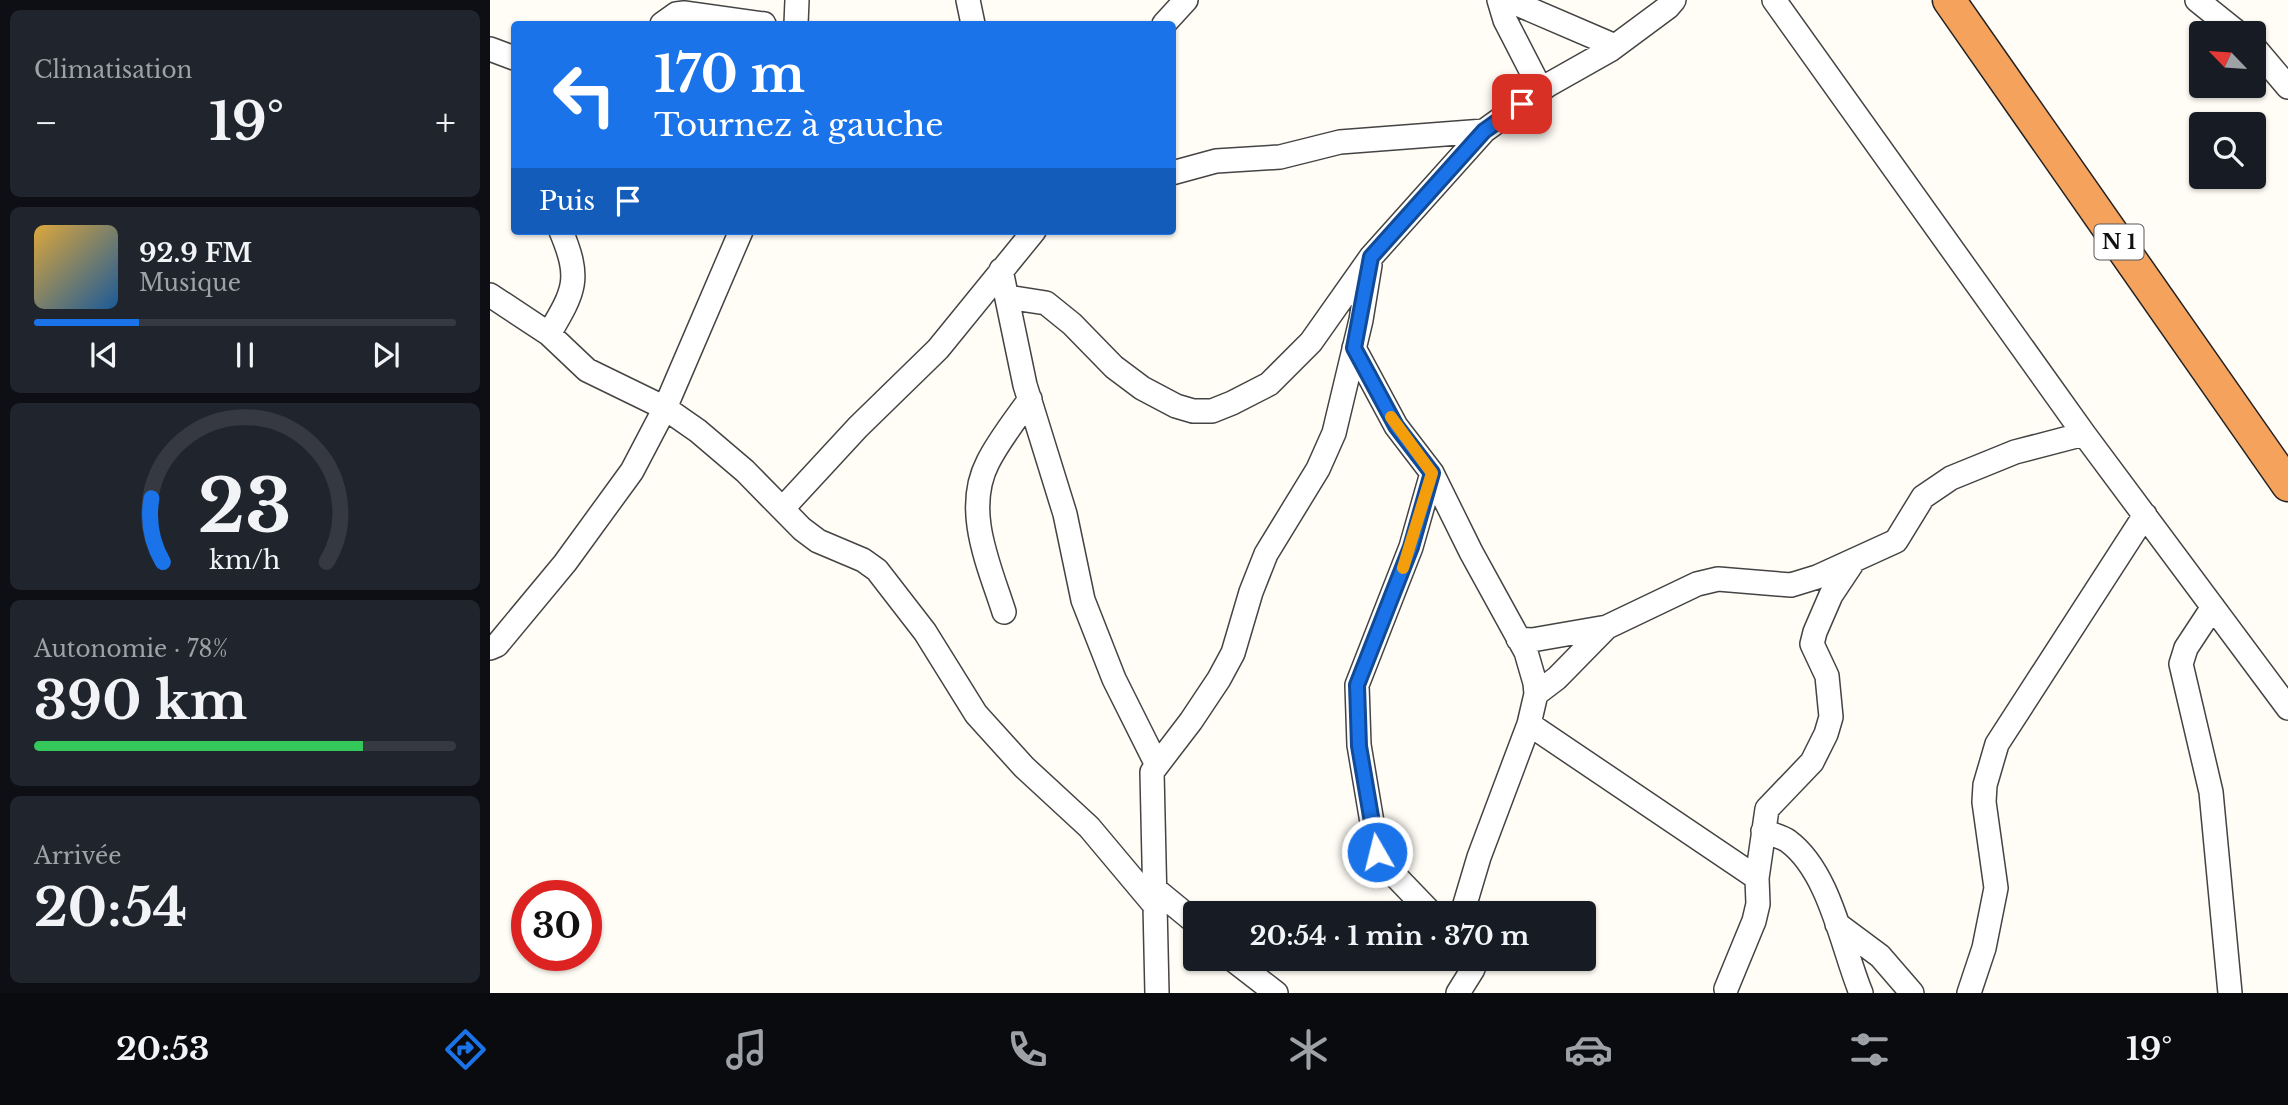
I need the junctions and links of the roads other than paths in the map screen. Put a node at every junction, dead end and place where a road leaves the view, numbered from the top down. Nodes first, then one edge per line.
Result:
1 (797, 0) edge
2 (968, 0) edge
3 (1186, 0) edge
4 (1499, 0) edge
5 (1508, 0) edge
6 (1674, 0) edge
7 (1774, 0) edge
8 (1949, 0) edge
9 (2197, 0) edge
10 (666, 21) edge
11 (742, 21) edge
12 (796, 21) edge
13 (972, 21) edge
14 (1167, 21) edge
15 (2223, 21) edge
16 (1615, 46) junction
17 (490, 49) edge
18 (511, 57) edge
19 (2266, 61) edge
20 (2288, 87) edge
21 (1541, 90) junction
22 (1484, 131) junction
23 (1176, 172) edge
24 (563, 235) edge
25 (739, 235) edge
26 (1031, 235) edge
27 (1371, 257) junction
28 (1001, 270) junction
29 (490, 295) edge
30 (1007, 298) junction
31 (549, 334) junction
32 (1354, 348) junction
33 (1030, 399) junction
34 (665, 408) junction
35 (2084, 433) junction
36 (1432, 473) junction
37 (2288, 485) edge
38 (784, 507) junction
39 (2145, 515) junction
40 (1853, 562) junction
41 (2213, 607) junction
42 (1004, 612) dead end
43 (1607, 627) junction
44 (1518, 639) junction
45 (490, 648) edge
46 (1536, 694) junction
47 (2288, 708) edge
48 (1528, 724) junction
49 (1156, 763) junction
50 (1763, 831) junction
51 (1756, 878) junction
52 (1156, 899) junction
53 (1419, 901) edge
54 (1466, 901) edge
55 (1183, 915) edge
56 (1837, 924) junction
57 (1248, 971) edge
58 (1472, 971) edge
59 (1726, 989) dead end
60 (1157, 993) edge
61 (1276, 993) edge
62 (1458, 993) edge
63 (1861, 993) edge
64 (1912, 993) edge
65 (1969, 993) edge
66 (2230, 993) edge

1 - 12 street
2 - 13 street
3 - 14 street
4 - 21 street
5 - 16 street
6 - 16 street
7 - 35 street
8 - 37 highway, N 1
9 - 15 street
10 - 11 street
16 - 21 street
17 - 18 street
19 - 20 street
21 - 22 street
22 - 23 street
22 - 27 street
24 - 31 street
25 - 34 street
26 - 28 street
27 - 30 street
27 - 32 street
28 - 30 street
28 - 38 street
29 - 31 street
30 - 33 street
31 - 34 street
32 - 36 street
32 - 49 street
33 - 42 street
33 - 49 street
34 - 38 street
34 - 45 street
35 - 39 street
35 - 40 street
36 - 44 street
36 - 53 street
38 - 52 street
39 - 41 street
39 - 65 street
40 - 43 street
40 - 50 street
41 - 47 street
41 - 66 street
43 - 44 street
43 - 46 street
44 - 46 street
46 - 48 street
48 - 51 street
48 - 54 street
49 - 52 street
50 - 51 street
50 - 56 street
51 - 59 street
52 - 55 street
52 - 60 street
56 - 63 street
56 - 64 street
57 - 61 street
58 - 62 street

